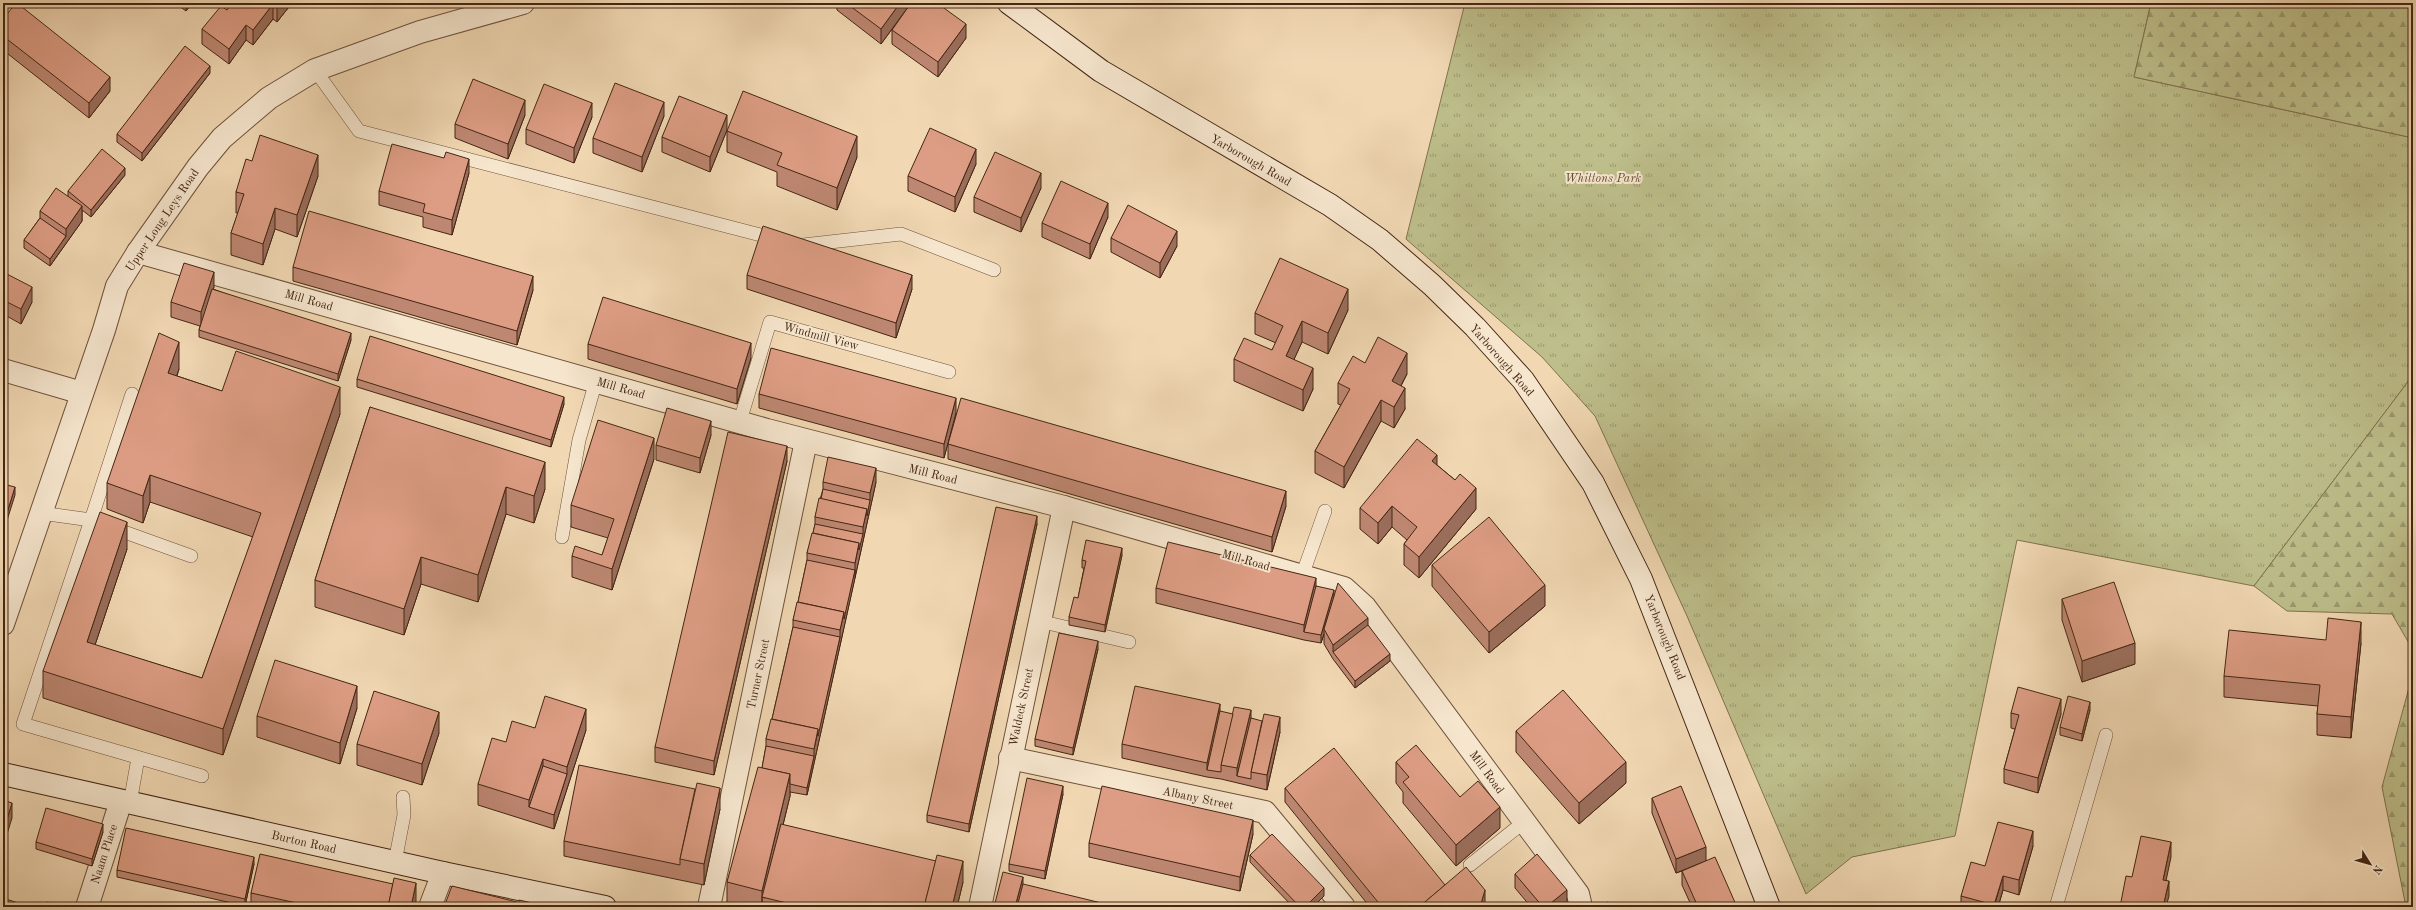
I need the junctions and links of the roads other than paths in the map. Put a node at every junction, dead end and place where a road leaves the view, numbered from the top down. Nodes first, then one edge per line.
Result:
1 (523, 3) edge
2 (1009, 3) edge
3 (315, 70) junction
4 (138, 252) junction
5 (994, 270) dead end
6 (3, 370) edge
7 (949, 372) dead end
8 (596, 381) junction
9 (82, 393) junction
10 (132, 394) dead end
11 (740, 421) junction
12 (806, 441) junction
13 (1064, 506) junction
14 (1325, 511) dead end
15 (41, 513) junction
16 (91, 520) junction
17 (562, 537) dead end
18 (192, 556) dead end
19 (1302, 576) junction
20 (4, 620) edge
21 (1038, 621) junction
22 (1129, 642) dead end
23 (2106, 735) dead end
24 (138, 758) junction
25 (1010, 758) junction
26 (3, 774) edge
27 (202, 776) dead end
28 (403, 797) dead end
29 (126, 802) junction
30 (1524, 822) junction
31 (395, 862) junction
32 (1470, 865) dead end
33 (443, 873) junction
34 (86, 907) edge
35 (430, 907) edge
36 (605, 907) edge
37 (709, 907) edge
38 (980, 907) edge
39 (1344, 907) edge
40 (1581, 907) edge
41 (1769, 907) edge
42 (2056, 907) edge

1 - 3 street, Upper Long Leys Road
2 - 41 street, Yarborough Road
3 - 4 street, Upper Long Leys Road
3 - 5 lane
4 - 8 street, Mill Road
4 - 9 street, Upper Long Leys Road
6 - 9 street
7 - 11 lane, Windmill View
8 - 11 street, Mill Road
8 - 17 lane
9 - 15 street, Upper Long Leys Road
10 - 16 lane
11 - 12 street, Mill Road
12 - 13 street, Mill Road
12 - 37 street, Turner Street
13 - 19 street, Mill Road
13 - 21 street, Waldeck Street
14 - 19 lane
15 - 16 lane
15 - 20 street, Upper Long Leys Road
16 - 18 lane
16 - 24 lane
19 - 30 street, Mill Road
21 - 22 lane
21 - 25 street, Waldeck Street
23 - 42 lane
24 - 27 lane
24 - 29 lane
25 - 38 street, Waldeck Street
25 - 39 street, Albany Street
26 - 29 street, Burton Road
28 - 31 lane
29 - 31 street, Burton Road
29 - 34 street, Naam Place
30 - 32 lane
30 - 40 street, Mill Road
31 - 33 street, Burton Road
33 - 35 street
33 - 36 street, Burton Road

